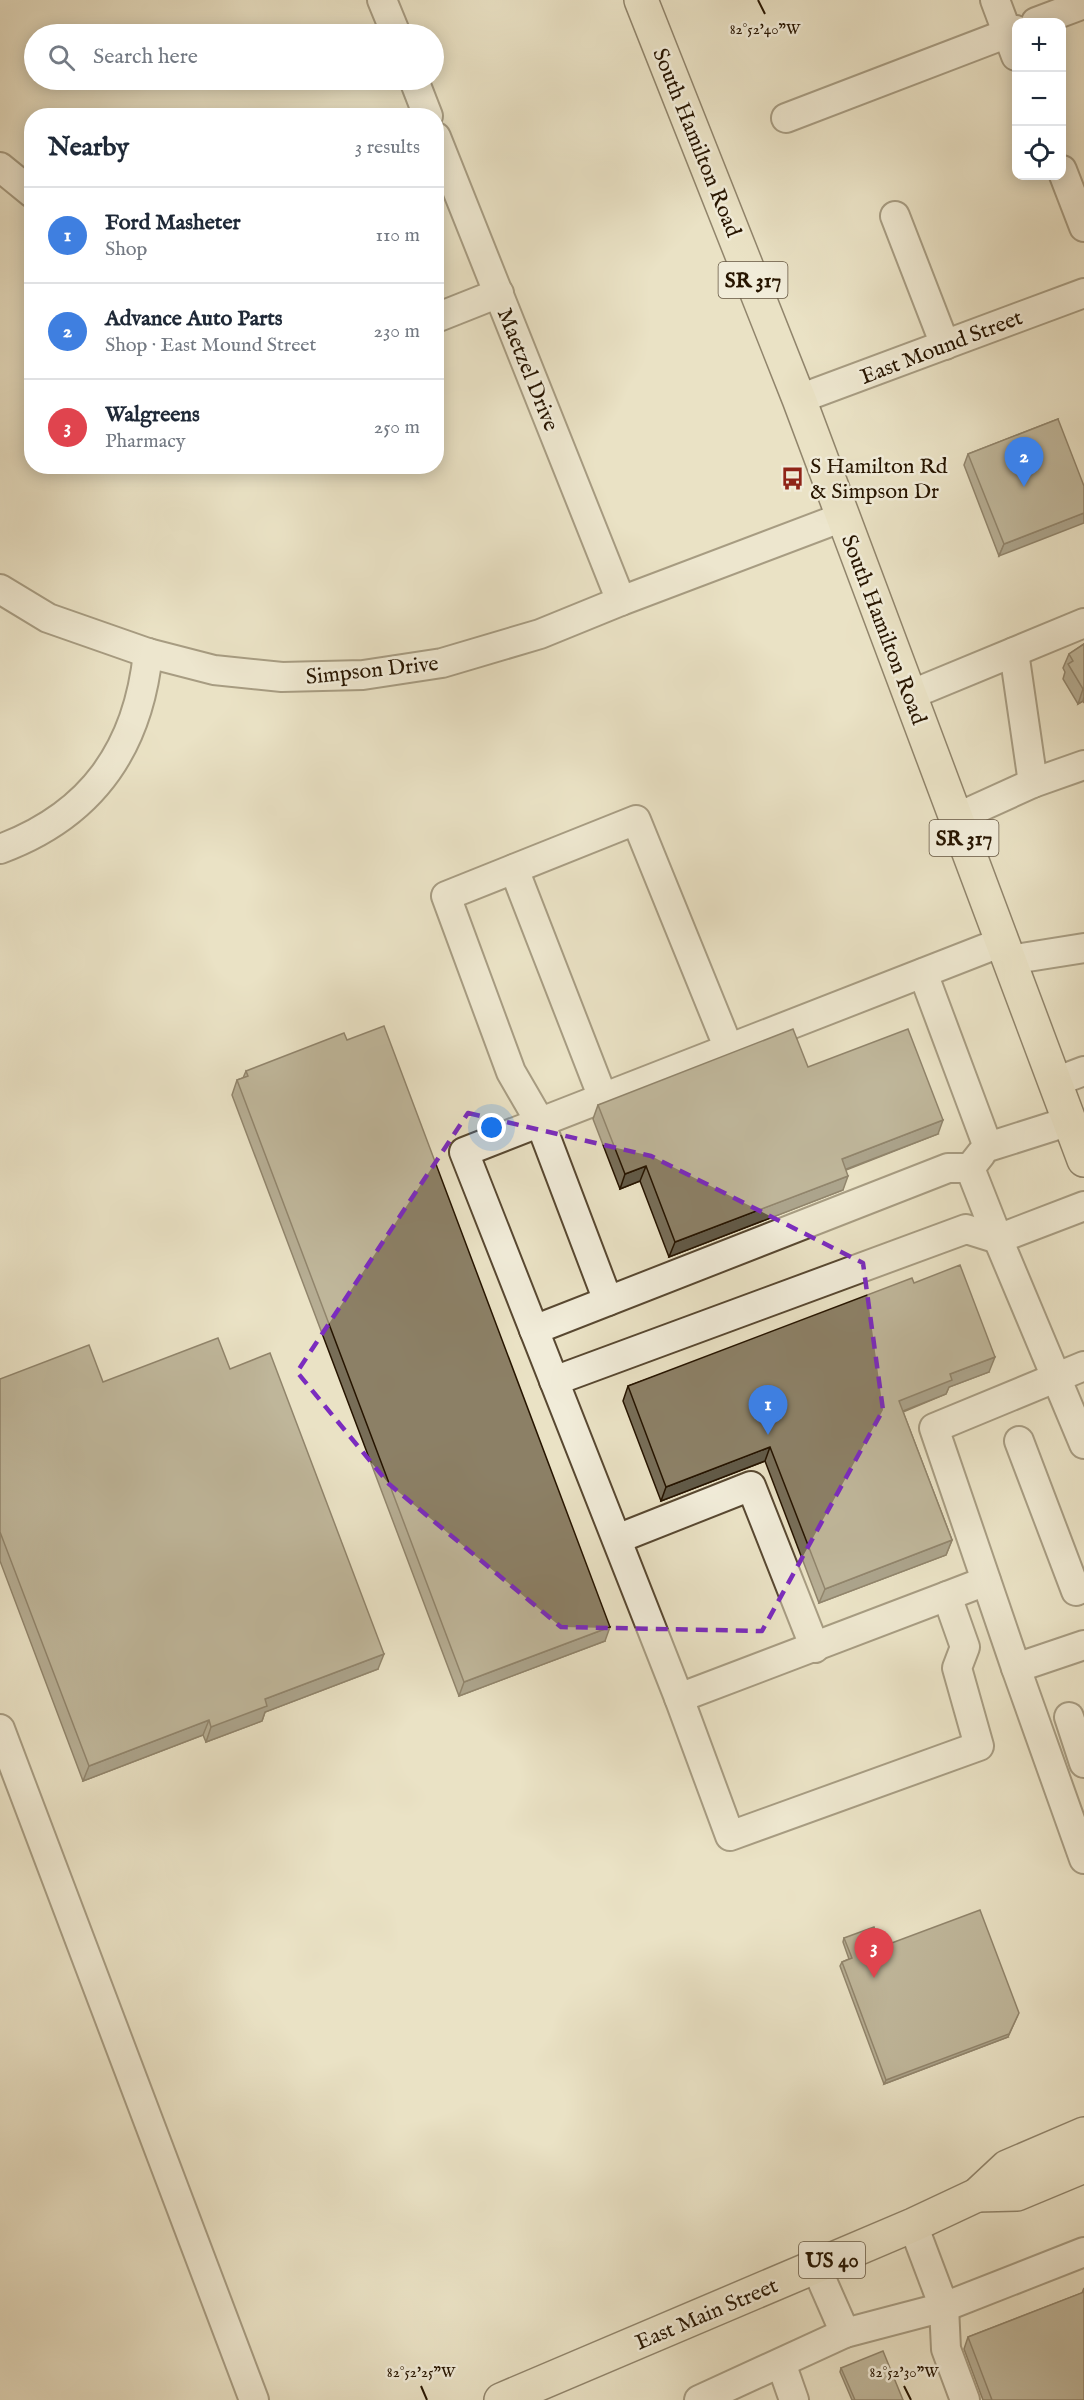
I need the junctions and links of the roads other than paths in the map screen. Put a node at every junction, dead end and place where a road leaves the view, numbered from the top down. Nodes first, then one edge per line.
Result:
1 (382, 0) edge
2 (641, 0) edge
3 (995, 0) edge
4 (1084, 4) edge
5 (1047, 18) edge
6 (392, 24) edge
7 (1012, 36) edge
8 (1012, 41) edge
9 (418, 90) edge
10 (425, 108) edge
11 (786, 118) dead end
12 (444, 157) edge
13 (0, 167) edge
14 (1066, 180) edge
15 (24, 187) edge
16 (896, 216) dead end
17 (1084, 227) edge
18 (499, 292) junction
19 (1084, 293) edge
20 (444, 315) edge
21 (945, 345) junction
22 (799, 399) junction
23 (843, 517) junction
24 (0, 589) edge
25 (621, 601) junction
26 (1084, 623) edge
27 (1014, 652) junction
28 (148, 653) junction
29 (910, 695) junction
30 (1084, 765) edge
31 (1033, 783) junction
32 (956, 818) junction
33 (0, 849) edge
34 (514, 869) junction
35 (1084, 948) edge
36 (1006, 951) junction
37 (923, 973) junction
38 (729, 1049) junction
39 (1070, 1077) edge
40 (603, 1098) junction
41 (1070, 1121) junction
42 (540, 1122) junction
43 (979, 1158) junction
44 (1084, 1160) edge
45 (1084, 1206) edge
46 (998, 1239) junction
47 (608, 1301) junction
48 (534, 1330) junction
49 (1084, 1366) edge
50 (1057, 1377) junction
51 (554, 1381) junction
52 (1019, 1441) dead end
53 (1084, 1444) edge
54 (617, 1539) junction
55 (986, 1581) junction
56 (1084, 1587) edge
57 (946, 1596) junction
58 (1084, 1645) edge
59 (815, 1648) junction
60 (1016, 1668) junction
61 (680, 1698) junction
62 (1069, 1717) dead end
63 (0, 1729) edge
64 (1084, 1762) edge
65 (1084, 1859) edge
66 (1084, 2134) edge
67 (1084, 2166) edge
68 (977, 2195) junction
69 (914, 2225) junction
70 (1084, 2252) edge
71 (816, 2267) junction
72 (944, 2307) junction
73 (845, 2334) junction
74 (781, 2363) junction
75 (715, 2397) edge
76 (254, 2400) edge
77 (501, 2400) edge
78 (794, 2400) edge
79 (965, 2400) edge

1 - 6 street
2 - 22 main road, South Hamilton Road / SR 317
3 - 7 street
4 - 5 street
8 - 11 street
9 - 10 street
12 - 18 street, Maetzel Drive
13 - 15 street
14 - 17 street
16 - 21 street
18 - 20 street
18 - 25 street, Maetzel Drive
19 - 21 street, East Mound Street
21 - 22 street, East Mound Street
22 - 23 main road, South Hamilton Road / SR 317
23 - 25 street, Simpson Drive
23 - 29 main road, South Hamilton Road / SR 317
24 - 28 street, Simpson Drive
25 - 28 street, Simpson Drive
26 - 27 street
27 - 29 street
27 - 31 street
28 - 33 street
29 - 32 main road, South Hamilton Road / SR 317
30 - 31 street
31 - 32 street
32 - 36 main road, South Hamilton Road / SR 317
34 - 38 street
34 - 40 street
34 - 42 street
35 - 36 street
36 - 37 street
36 - 39 main road, South Hamilton Road / SR 317
37 - 38 street
37 - 43 street
38 - 40 street
39 - 41 main road, South Hamilton Road / SR 317
40 - 42 street
41 - 43 street
41 - 44 main road, South Hamilton Road / SR 317
42 - 47 street
42 - 48 street
43 - 46 street
43 - 47 street
45 - 46 street
46 - 50 street
46 - 51 street
47 - 48 street
48 - 51 street
49 - 50 street
50 - 53 street
50 - 55 street
51 - 54 street
52 - 56 street
54 - 59 street
54 - 61 street
55 - 57 street
55 - 60 street
57 - 59 street
57 - 61 street
58 - 60 street
59 - 61 street
60 - 65 street
62 - 64 street
63 - 76 street
66 - 68 main road, East Main Street / US 40
67 - 68 main road, East Main Street / US 40
68 - 69 main road, East Main Street / US 40
69 - 71 main road, East Main Street / US 40
69 - 72 street
70 - 72 street
71 - 73 street
71 - 77 main road, East Main Street / US 40
72 - 73 street
72 - 79 street
73 - 74 street
74 - 75 street
74 - 78 street

